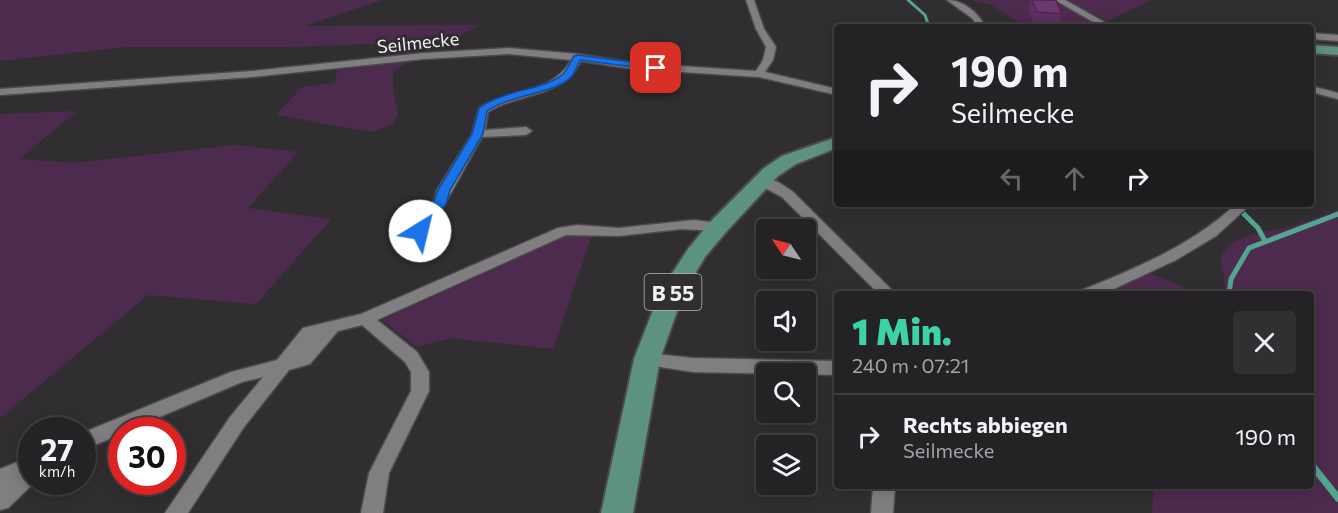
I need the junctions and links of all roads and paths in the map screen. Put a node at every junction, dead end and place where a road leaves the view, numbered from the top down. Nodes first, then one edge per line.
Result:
1 (750, 0) edge
2 (951, 0) edge
3 (1059, 0) edge
4 (979, 24) edge
5 (1103, 24) edge
6 (1314, 36) edge
7 (1338, 38) edge
8 (1314, 42) edge
9 (1338, 43) edge
10 (1314, 50) edge
11 (1338, 51) edge
12 (578, 57) junction
13 (759, 74) junction
14 (1314, 90) edge
15 (834, 91) edge
16 (0, 92) edge
17 (1338, 96) edge
18 (526, 131) dead end
19 (478, 134) junction
20 (834, 143) edge
21 (762, 181) junction
22 (1241, 207) edge
23 (718, 227) junction
24 (420, 231) dead end
25 (885, 291) edge
26 (1095, 291) edge
27 (365, 319) junction
28 (647, 359) junction
29 (282, 365) junction
30 (834, 368) edge
31 (96, 436) edge
32 (18, 470) edge
33 (0, 478) edge
34 (18, 484) edge
35 (884, 489) edge
36 (0, 501) edge
37 (176, 513) edge
38 (372, 513) edge
39 (617, 513) edge
40 (882, 513) edge

1 - 13 street
2 - 4 street
3 - 5 street
6 - 7 street
8 - 9 street
10 - 11 main road
12 - 13 street, Seilmecke
12 - 16 street, Seilmecke
12 - 19 street
13 - 15 street, Seilmecke
14 - 17 street
18 - 19 street
19 - 24 street
20 - 21 main road, B 55
21 - 23 main road, B 55
21 - 25 street
22 - 26 street
23 - 27 street
23 - 28 main road, B 55
27 - 29 street
27 - 38 street
28 - 30 street
28 - 39 main road, B 55
29 - 31 street
29 - 37 street
32 - 33 street
34 - 36 street
35 - 40 street

